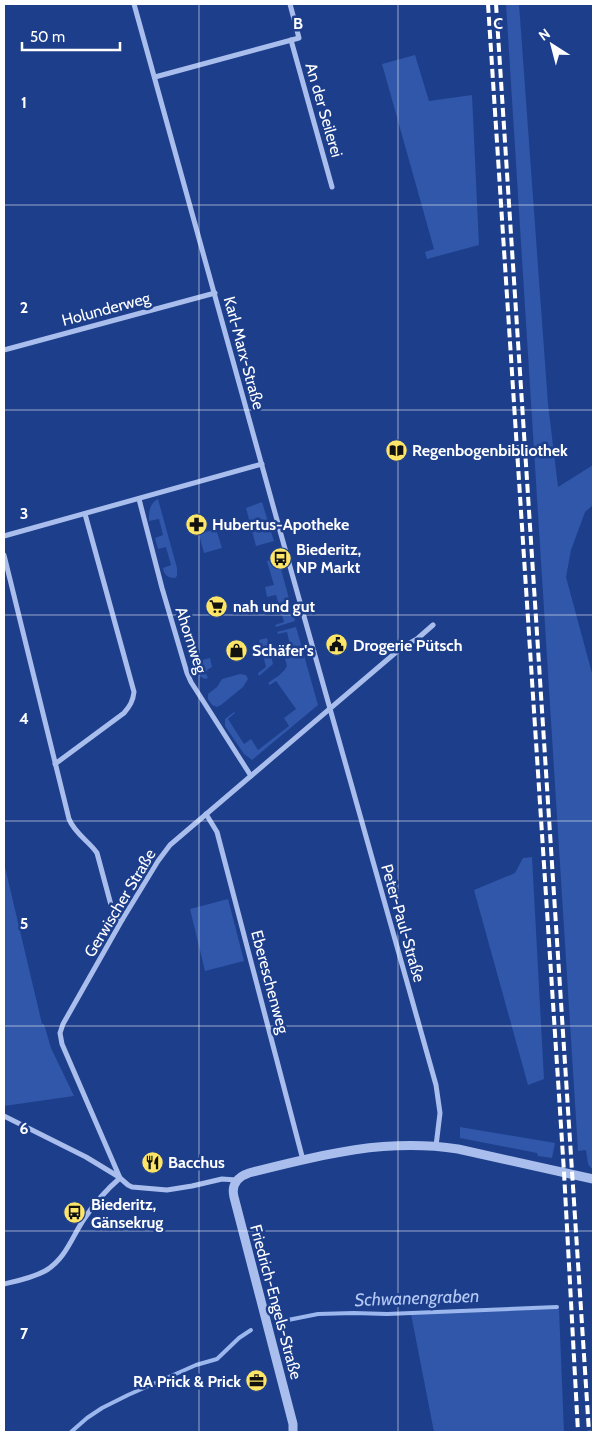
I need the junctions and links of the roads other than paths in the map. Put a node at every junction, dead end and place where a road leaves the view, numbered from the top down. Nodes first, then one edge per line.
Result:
1 (134, 4) edge
2 (290, 4) edge
3 (291, 40) junction
4 (155, 77) junction
5 (332, 187) dead end
6 (215, 292) junction
7 (4, 350) edge
8 (262, 464) junction
9 (139, 499) junction
10 (85, 514) junction
11 (4, 536) edge
12 (4, 555) edge
13 (434, 625) dead end
14 (330, 708) junction
15 (55, 764) junction
16 (251, 776) junction
17 (206, 814) junction
18 (122, 920) junction
19 (4, 1116) edge
20 (436, 1146) junction
21 (303, 1160) junction
22 (120, 1178) junction
23 (593, 1178) edge
24 (236, 1180) junction
25 (4, 1284) edge
26 (292, 1432) edge

1 - 4 street, Karl-Marx-Straße
2 - 3 street, An der Seilerei
3 - 4 street
3 - 5 street, An der Seilerei
4 - 6 street, Karl-Marx-Straße
6 - 7 street, Holunderweg
6 - 8 street, Karl-Marx-Straße
8 - 9 street
8 - 14 street, Karl-Marx-Straße
9 - 10 street
9 - 16 street, Ahornweg
10 - 11 street
10 - 15 street
12 - 15 street
13 - 14 street, Gerwischer Straße
14 - 16 street, Gerwischer Straße
14 - 20 street, Peter-Paul-Straße
15 - 18 street
16 - 17 street, Gerwischer Straße
17 - 18 street, Gerwischer Straße
17 - 21 street, Ebereschenweg
18 - 22 street, Gerwischer Straße
19 - 22 street
20 - 21 street
20 - 23 street
21 - 24 street
22 - 24 street
22 - 25 street
24 - 26 street, Friedrich-Engels-Straße

